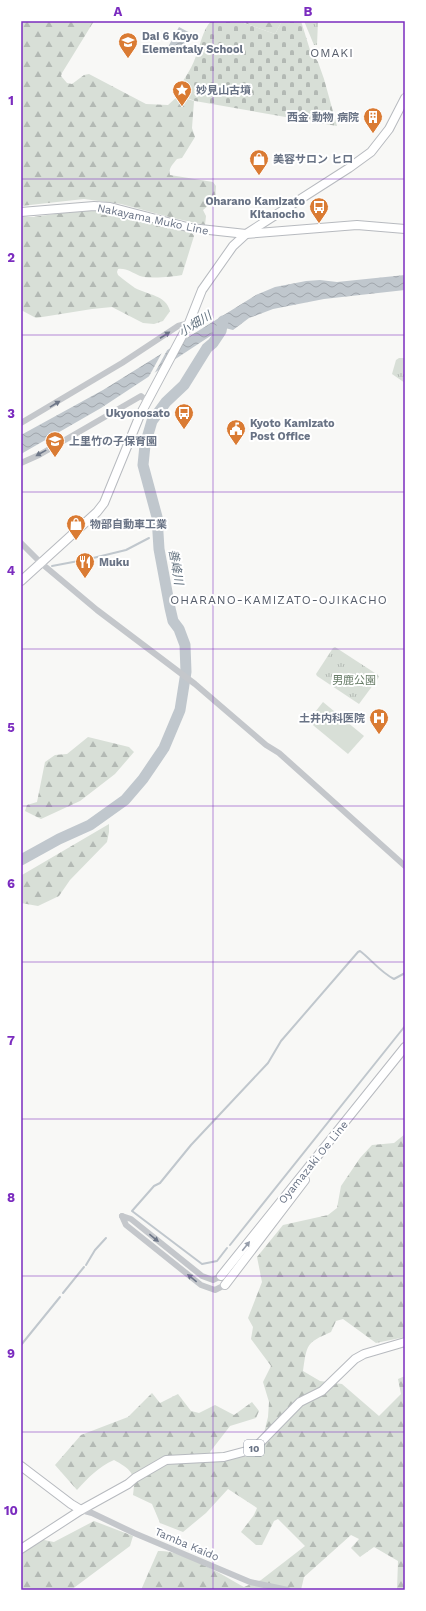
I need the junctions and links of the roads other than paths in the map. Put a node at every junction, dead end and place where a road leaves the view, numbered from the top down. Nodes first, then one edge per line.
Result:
1 (405, 98) edge
2 (21, 212) edge
3 (405, 229) edge
4 (246, 234) junction
5 (189, 323) junction
6 (147, 401) junction
7 (21, 423) edge
8 (21, 463) edge
9 (21, 543) edge
10 (41, 562) junction
11 (21, 581) edge
12 (405, 866) edge
13 (405, 1047) edge
14 (405, 1054) edge
15 (220, 1276) joint
16 (226, 1285) joint
17 (405, 1342) edge
18 (21, 1466) edge
19 (81, 1510) junction
20 (21, 1549) edge
21 (288, 1590) edge

1 - 4 main road
2 - 4 main road, Nakayama Muko Line
3 - 4 main road, Nakayama Muko Line
4 - 5 main road
5 - 6 main road
7 -> 5 street
6 -> 8 street
6 - 10 main road
9 - 10 street
10 - 11 main road
10 - 12 street
15 -> 13 main road, Oyamazaki Oe Line
14 - 16 main road, Oyamazaki Oe Line
16 -> 15 street
17 - 19 main road, 10
18 - 19 main road
19 - 20 main road
19 - 21 street, Tamba Kaido

